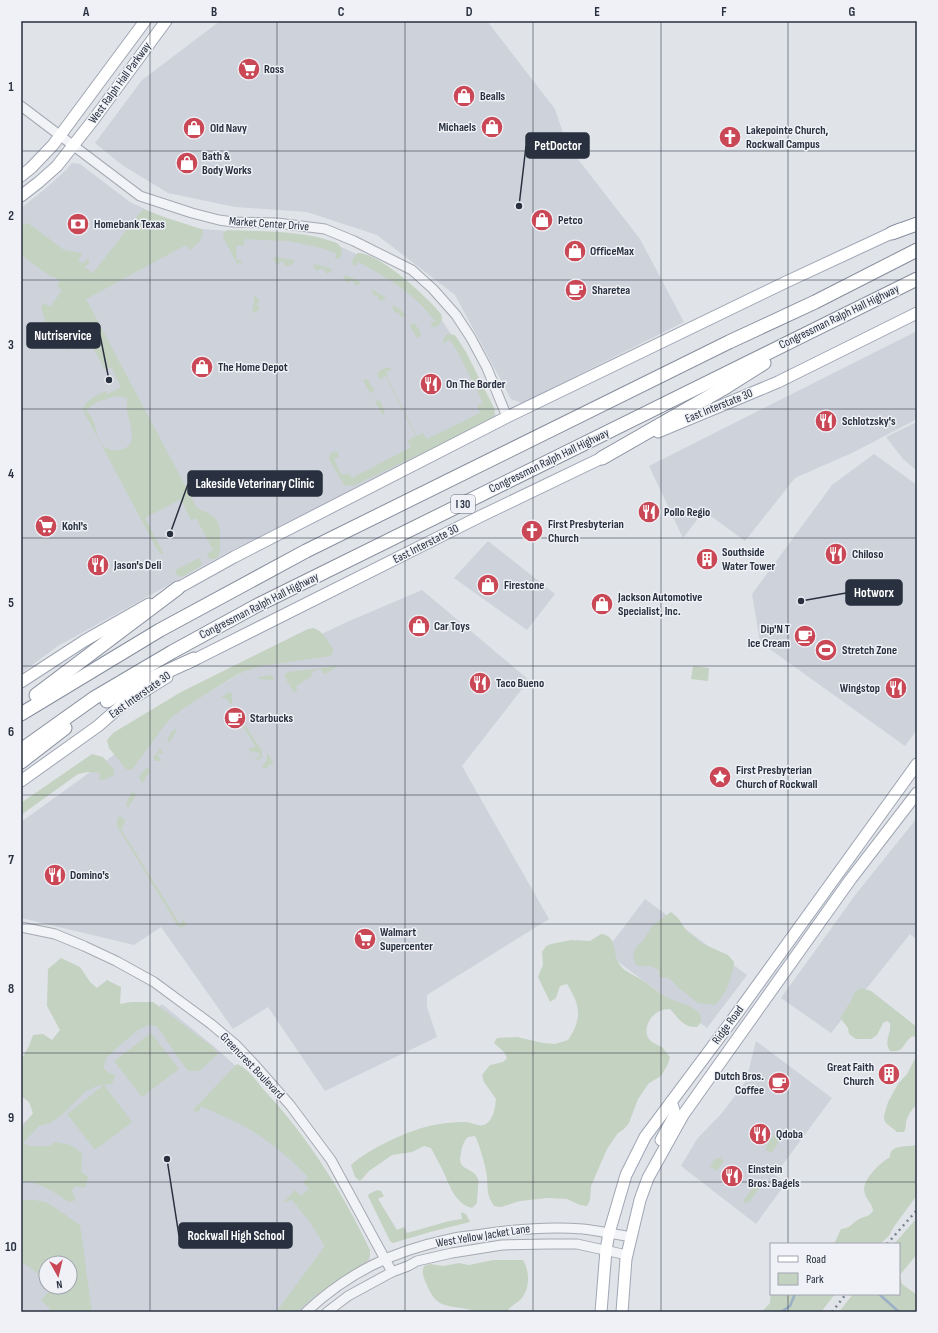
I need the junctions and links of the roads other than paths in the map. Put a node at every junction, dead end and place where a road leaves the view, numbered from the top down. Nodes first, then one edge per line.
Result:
1 (145, 21) edge
2 (166, 21) edge
3 (21, 106) edge
4 (60, 135) junction
5 (73, 145) junction
6 (21, 176) edge
7 (21, 196) edge
8 (917, 222) edge
9 (892, 233) joint
10 (917, 250) edge
11 (917, 279) edge
12 (917, 313) edge
13 (823, 326) junction
14 (507, 417) junction
15 (602, 458) junction
16 (178, 588) junction
17 (194, 659) junction
18 (21, 682) edge
19 (21, 706) edge
20 (21, 714) edge
21 (21, 750) edge
22 (21, 762) edge
23 (917, 764) edge
24 (21, 781) edge
25 (917, 793) edge
26 (21, 927) edge
27 (671, 1102) junction
28 (648, 1178) junction
29 (609, 1233) junction
30 (631, 1237) junction
31 (606, 1250) junction
32 (627, 1255) junction
33 (385, 1258) junction
34 (392, 1272) junction
35 (306, 1312) edge
36 (327, 1312) edge
37 (601, 1312) edge
38 (622, 1312) edge

1 - 4 main road, West Ralph Hall Parkway
2 - 5 main road, West Ralph Hall Parkway
3 - 4 street, Market Center Drive
4 - 5 street, Market Center Drive
4 - 6 main road, West Ralph Hall Parkway
5 - 7 main road, West Ralph Hall Parkway
5 - 14 street, Market Center Drive
8 - 9 highway
9 - 14 main road
10 - 20 highway, Congressman Ralph Hall Highway / I 30
11 - 13 highway, Congressman Ralph Hall Highway / I 30
12 - 15 main road, East Interstate 30
13 - 15 highway
13 - 21 highway, Congressman Ralph Hall Highway / I 30
14 - 16 main road
15 - 17 main road, East Interstate 30
16 - 18 main road
16 - 19 highway
17 - 22 highway
17 - 24 main road, East Interstate 30
23 - 27 main road, Ridge Road
25 - 28 main road, Ridge Road
26 - 33 street, Greencrest Boulevard
27 - 28 main road
27 - 29 main road, Ridge Road
28 - 30 main road, Ridge Road
29 - 30 street, West Yellow Jacket Lane
29 - 31 main road, Ridge Road
29 - 33 street, West Yellow Jacket Lane
30 - 32 main road, Ridge Road
31 - 32 street, West Yellow Jacket Lane
31 - 34 street, West Yellow Jacket Lane
31 - 37 main road, Ridge Road
32 - 38 main road, Ridge Road
33 - 34 street, Greencrest Boulevard
33 - 35 street, West Yellow Jacket Lane
34 - 36 street, West Yellow Jacket Lane

